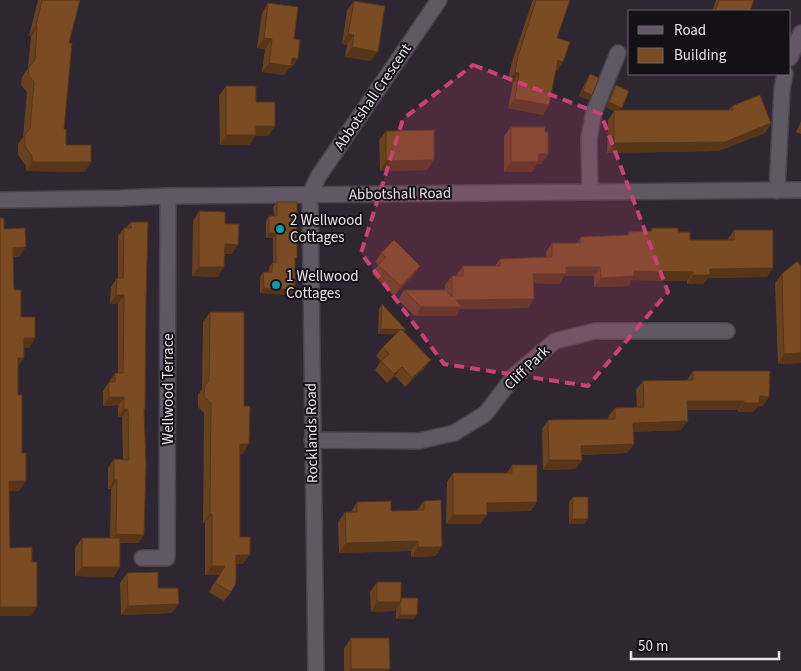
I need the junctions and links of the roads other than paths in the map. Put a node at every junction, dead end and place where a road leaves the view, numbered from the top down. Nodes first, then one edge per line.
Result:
1 (439, 0) edge
2 (801, 33) edge
3 (618, 53) dead end
4 (791, 56) edge
5 (785, 75) edge
6 (801, 190) edge
7 (777, 191) junction
8 (590, 192) junction
9 (310, 195) junction
10 (168, 196) junction
11 (0, 200) edge
12 (727, 331) dead end
13 (312, 440) junction
14 (142, 558) dead end
15 (316, 671) edge

1 - 9 street, Abbotshall Crescent
2 - 4 street
3 - 8 street
5 - 7 street
6 - 7 street, Abbotshall Road
7 - 8 street, Abbotshall Road
8 - 9 street, Abbotshall Road
9 - 10 street, Abbotshall Road
9 - 13 street, Rocklands Road
10 - 11 street, Abbotshall Road
10 - 14 street, Wellwood Terrace
12 - 13 street, Cliff Park
13 - 15 street, Rocklands Road

